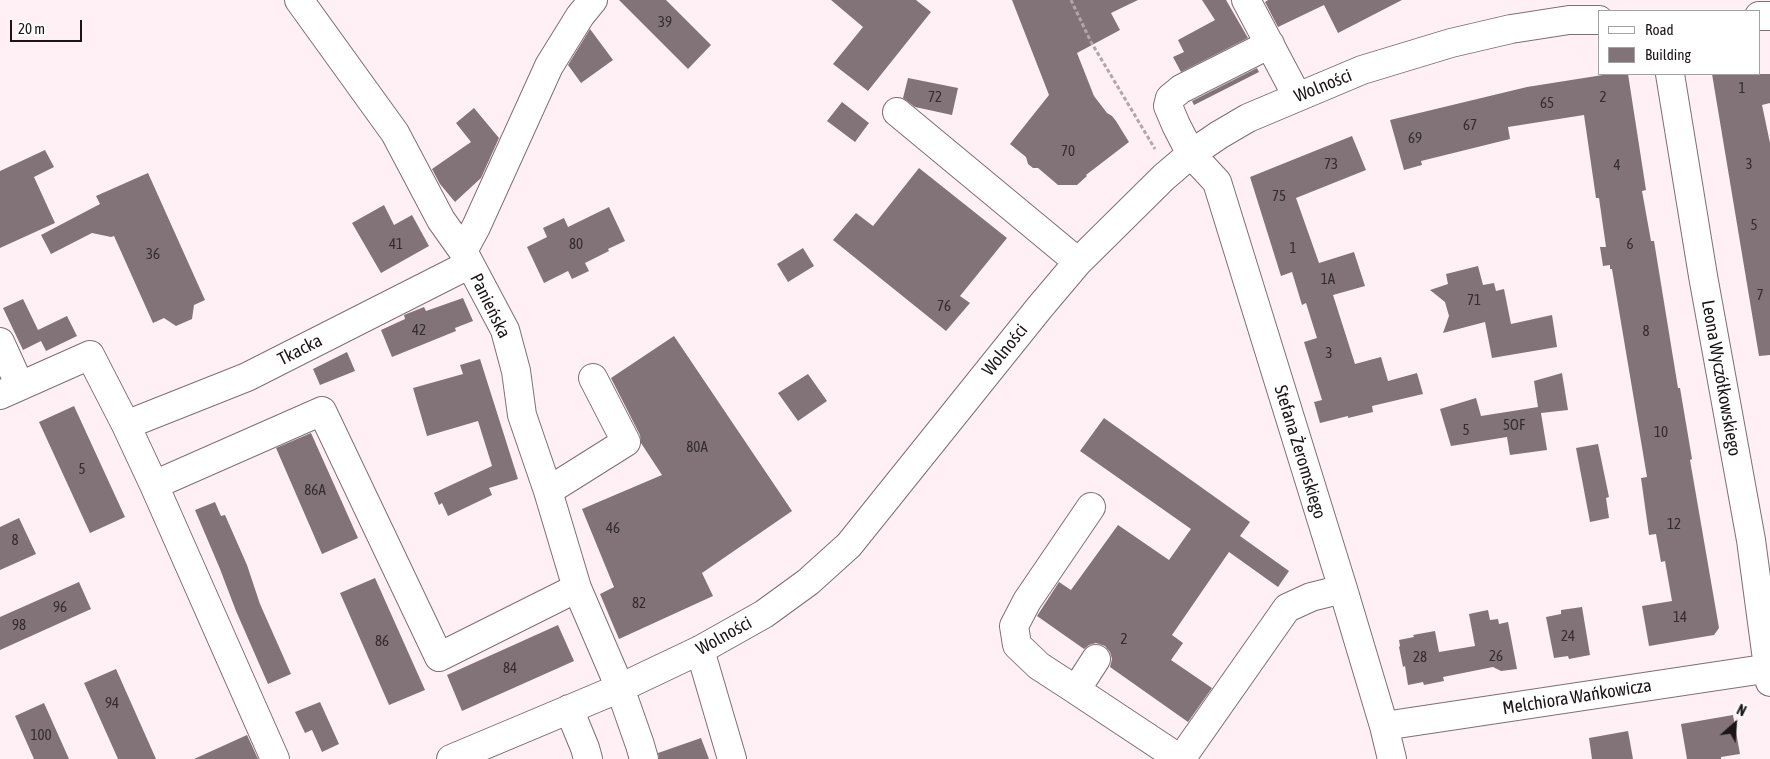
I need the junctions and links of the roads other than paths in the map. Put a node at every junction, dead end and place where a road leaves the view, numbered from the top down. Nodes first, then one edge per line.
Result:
1 (298, 0) edge
2 (593, 0) edge
3 (1246, 0) edge
4 (1598, 20) edge
5 (1273, 50) junction
6 (1670, 75) edge
7 (1297, 96) junction
8 (897, 112) dead end
9 (1192, 154) junction
10 (466, 258) junction
11 (1078, 262) junction
12 (0, 342) edge
13 (593, 378) dead end
14 (10, 391) edge
15 (126, 426) junction
16 (154, 485) junction
17 (548, 491) junction
18 (1091, 507) dead end
19 (1761, 538) edge
20 (577, 588) junction
21 (1343, 589) junction
22 (700, 650) junction
23 (1096, 659) dead end
24 (1769, 673) edge
25 (620, 688) junction
26 (1076, 690) junction
27 (570, 709) junction
28 (1384, 726) junction
29 (275, 759) edge
30 (451, 759) edge
31 (588, 759) edge
32 (644, 759) edge
33 (732, 759) edge
34 (1180, 759) edge
35 (1392, 759) edge

1 - 10 street, Panieńska
2 - 10 street
3 - 5 street
4 - 7 street, Wolności
5 - 7 street
5 - 9 street, Stefana Żeromskiego
6 - 19 street, Leona Wyczółkowskiego
7 - 9 street, Wolności
8 - 11 street
9 - 11 street, Wolności
9 - 21 street, Stefana Żeromskiego
10 - 15 street, Tkacka
10 - 17 street, Panieńska
11 - 22 street, Wolności
12 - 14 street
13 - 17 street
14 - 15 street
15 - 16 street
16 - 20 street
16 - 29 street
17 - 20 street, Panieńska
18 - 26 street
19 - 24 street, Leona Wyczółkowskiego
20 - 25 street, Panieńska
21 - 28 street, Stefana Żeromskiego
21 - 34 street
22 - 25 street, Wolności
22 - 33 street
23 - 26 street
24 - 28 street, Melchiora Wańkowicza
25 - 27 street, Wolności
25 - 32 street, Panieńska
26 - 34 street
27 - 30 street, Wolności
27 - 31 street
28 - 35 street, Stefana Żeromskiego

